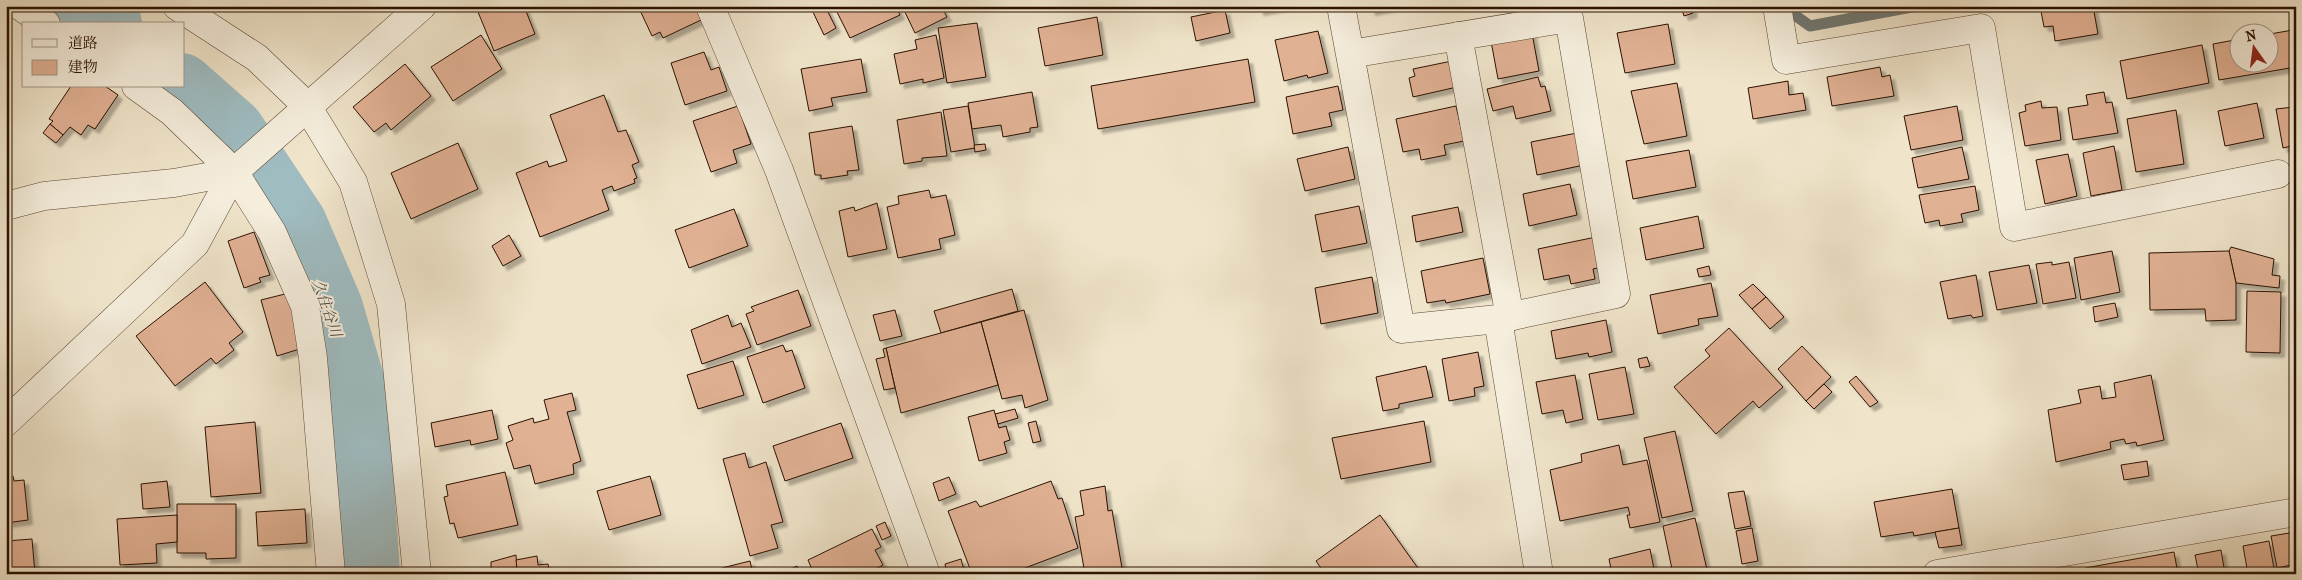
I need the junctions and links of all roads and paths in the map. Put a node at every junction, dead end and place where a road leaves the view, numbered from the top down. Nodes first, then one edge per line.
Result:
1 (20, 6) edge
2 (177, 6) edge
3 (422, 6) edge
4 (710, 6) edge
5 (1341, 6) edge
6 (1777, 6) edge
7 (43, 22) edge
8 (1458, 36) junction
9 (1350, 54) junction
10 (139, 88) edge
11 (307, 106) junction
12 (234, 172) junction
13 (2278, 174) dead end
14 (6, 206) edge
15 (1504, 318) junction
16 (6, 422) edge
17 (2296, 512) edge
18 (331, 574) edge
19 (417, 574) edge
20 (926, 574) edge
21 (1539, 574) edge
22 (1937, 574) edge

1 - 7 street
2 - 11 street
3 - 11 street
4 - 20 street
5 - 9 street
6 - 13 street
8 - 9 street
8 - 15 street
8 - 15 street
9 - 15 street
10 - 12 street
11 - 12 street
11 - 19 street
12 - 14 street
12 - 16 street
12 - 18 street
15 - 21 street
17 - 22 street

